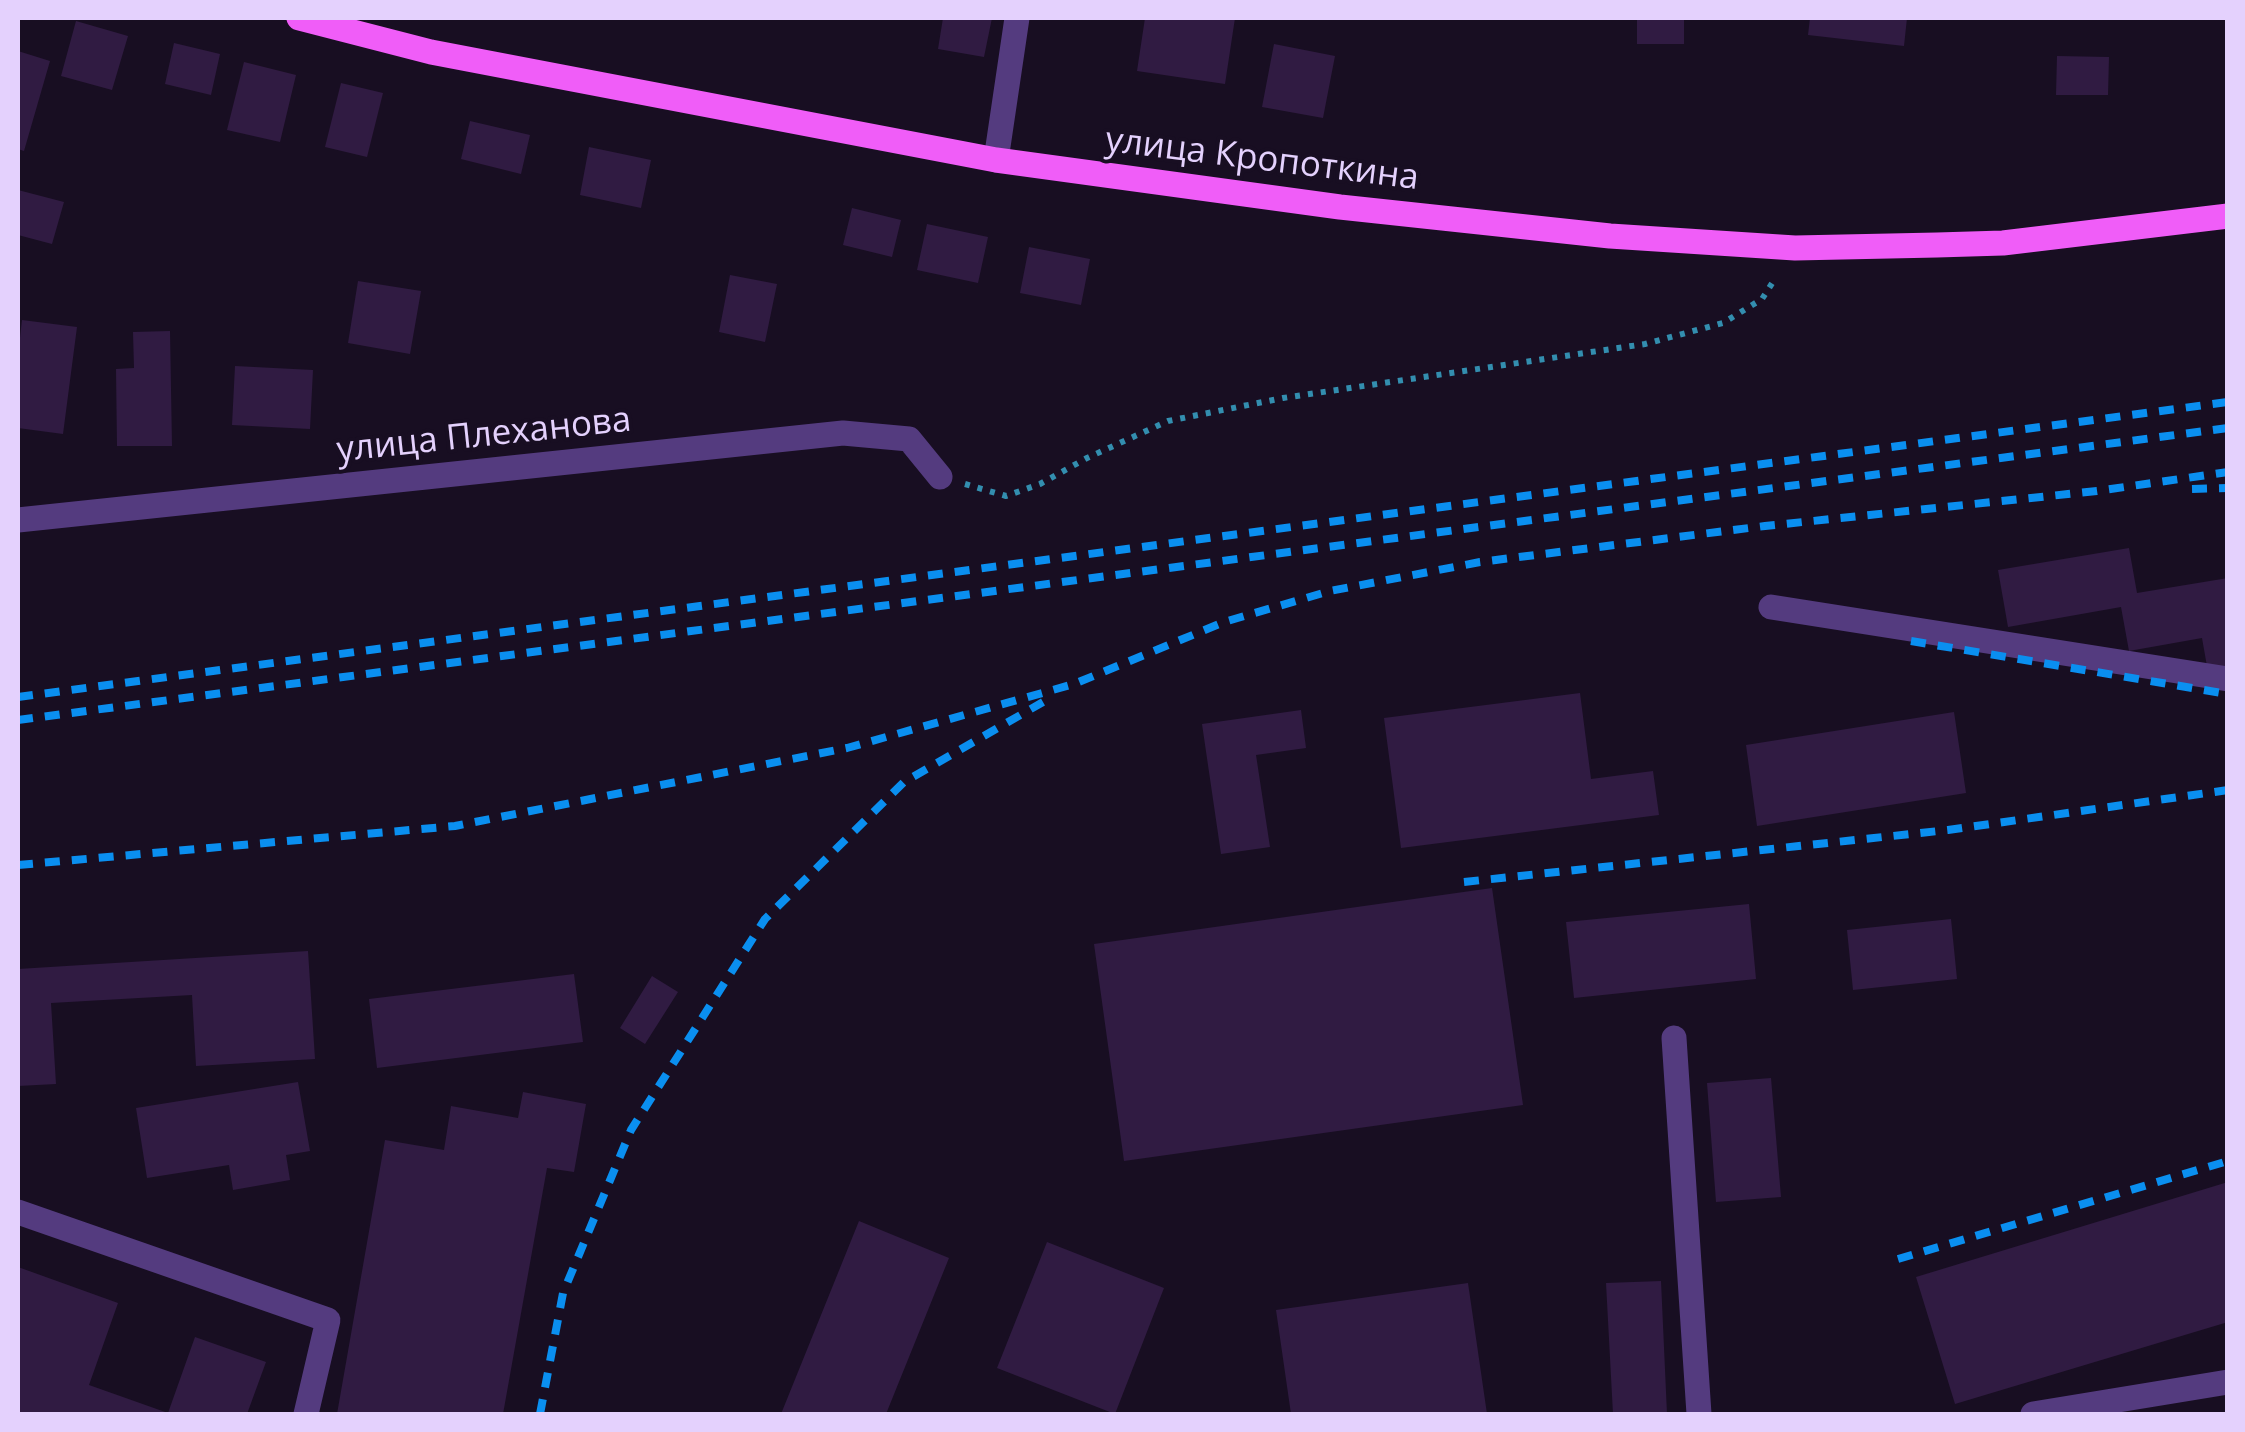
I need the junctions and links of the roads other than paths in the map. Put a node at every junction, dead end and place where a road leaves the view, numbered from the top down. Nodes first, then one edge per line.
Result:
1 (299, 18) edge
2 (1017, 18) edge
3 (996, 160) junction
4 (2228, 216) edge
5 (940, 477) road end
6 (18, 520) edge
7 (1771, 606) dead end
8 (2228, 679) edge
9 (1674, 1038) dead end
10 (18, 1212) edge
11 (2228, 1382) edge
12 (306, 1414) edge
13 (1698, 1414) edge
14 (2033, 1414) edge

1 - 3 main road, улица Кропоткина
2 - 3 street
3 - 4 main road, улица Кропоткина
5 - 6 street, улица Плеханова
7 - 8 street
9 - 13 street
10 - 12 street
11 - 14 street

